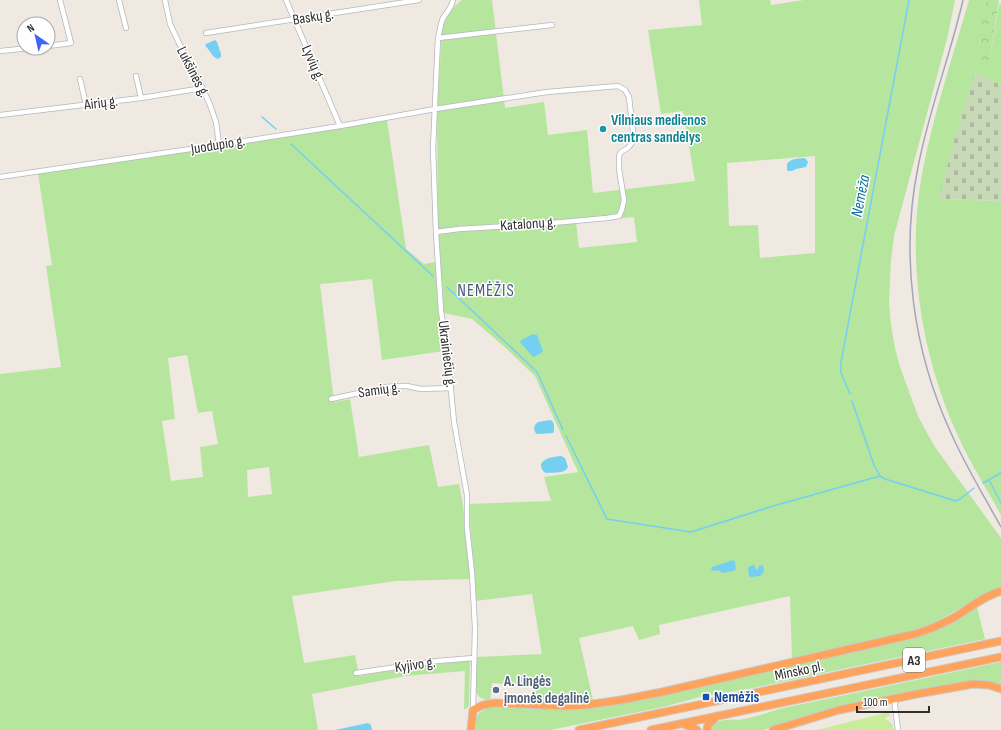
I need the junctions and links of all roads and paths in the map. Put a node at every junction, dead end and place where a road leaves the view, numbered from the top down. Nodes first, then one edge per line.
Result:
1 (60, 0) edge
2 (119, 0) edge
3 (165, 0) edge
4 (286, 0) edge
5 (420, 0) edge
6 (448, 0) edge
7 (458, 0) edge
8 (453, 2) edge
9 (295, 19) junction
10 (552, 25) dead end
11 (126, 28) dead end
12 (206, 33) dead end
13 (438, 38) junction
14 (56, 45) edge
15 (16, 49) edge
16 (0, 51) edge
17 (136, 76) dead end
18 (80, 79) dead end
19 (202, 87) junction
20 (141, 98) junction
21 (86, 105) junction
22 (434, 109) junction
23 (0, 116) edge
24 (340, 126) junction
25 (219, 144) junction
26 (0, 177) edge
27 (619, 216) joint
28 (436, 232) junction
29 (451, 388) junction
30 (331, 399) dead end
31 (1001, 591) edge
32 (1001, 641) edge
33 (1001, 657) edge
34 (474, 658) junction
35 (356, 673) dead end
36 (1001, 689) edge
37 (894, 698) junction
38 (473, 710) junction
39 (717, 716) junction
40 (681, 724) junction
41 (472, 728) edge
42 (579, 730) edge
43 (651, 730) edge
44 (697, 730) edge
45 (707, 730) edge
46 (773, 730) edge
47 (898, 730) edge

1 - 14 street
2 - 11 street
3 - 19 street, Lukšinės g.
4 - 9 street, Lyvių g.
5 - 9 street, Baskų g.
6 - 8 street
7 - 8 street
8 - 13 street, Ukrainiečių g.
9 - 12 street, Baskų g.
9 - 24 street, Lyvių g.
10 - 13 street
13 - 22 street, Ukrainiečių g.
15 - 16 street
17 - 20 street
18 - 21 street
19 - 20 street, Airių g.
19 - 25 street, Lukšinės g.
20 - 21 street, Airių g.
21 - 23 street, Airių g.
22 - 24 street, Juodupio g.
22 - 27 street, Juodupio g.
22 - 28 street, Ukrainiečių g.
24 - 25 street, Juodupio g.
25 - 26 street, Juodupio g.
27 - 28 street, Katalonų g.
28 - 29 street, Ukrainiečių g.
29 - 30 street, Samių g.
29 - 34 street, Ukrainiečių g.
31 - 38 highway
32 - 42 highway, Minsko pl. / A3
33 - 39 highway, Minsko pl. / A3
34 - 35 street, Kyjivo g.
34 - 38 street, Ukrainiečių g.
36 - 37 highway
37 - 46 highway
37 - 47 street
38 - 41 highway
39 - 40 highway, Minsko pl. / A3
39 - 45 highway
40 - 43 highway, Minsko pl. / A3
40 - 44 highway

